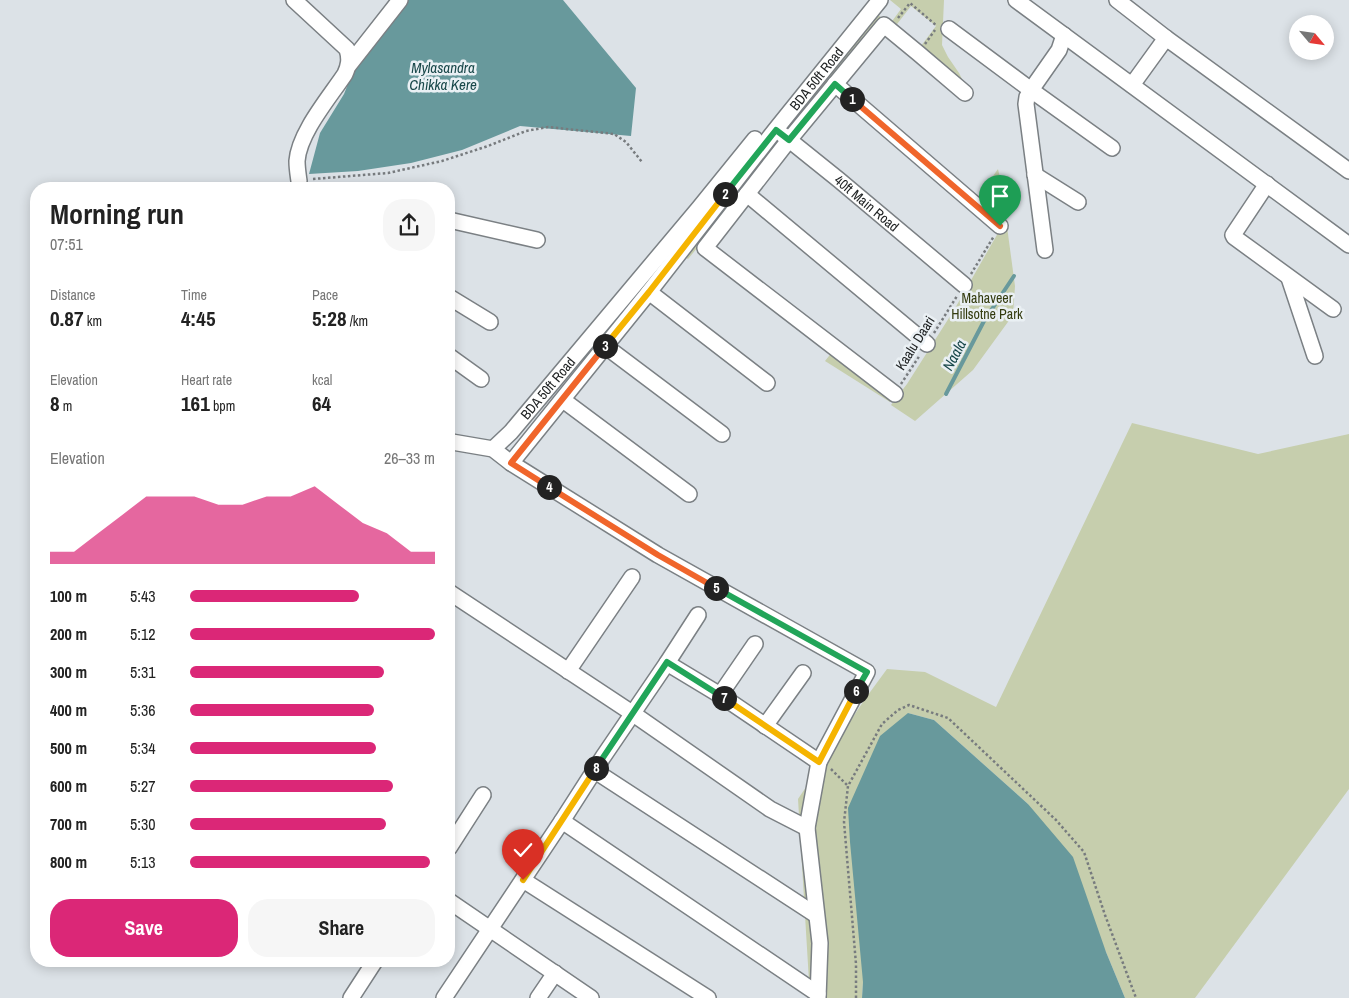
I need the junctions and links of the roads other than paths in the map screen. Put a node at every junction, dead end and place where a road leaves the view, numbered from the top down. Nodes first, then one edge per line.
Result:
1 (294, 0) edge
2 (400, 0) edge
3 (868, 0) edge
4 (880, 0) edge
5 (1016, 0) edge
6 (1117, 0) edge
7 (949, 29) dead end
8 (1064, 35) junction
9 (1166, 38) junction
10 (349, 65) junction
11 (835, 84) junction
12 (1132, 85) junction
13 (1031, 90) junction
14 (965, 93) dead end
15 (772, 127) junction
16 (789, 140) junction
17 (1112, 148) dead end
18 (1349, 171) edge
19 (1035, 174) junction
20 (299, 181) road end
21 (1267, 184) junction
22 (747, 194) junction
23 (1078, 202) dead end
24 (455, 221) edge
25 (1000, 226) road end
26 (536, 240) dead end
27 (1349, 245) edge
28 (1045, 250) dead end
29 (1290, 278) junction
30 (964, 285) road end
31 (649, 292) junction
32 (455, 301) edge
33 (1332, 309) dead end
34 (490, 322) dead end
35 (927, 344) road end
36 (605, 346) junction
37 (1315, 356) dead end
38 (455, 360) edge
39 (481, 379) dead end
40 (767, 383) dead end
41 (895, 394) road end
42 (563, 400) junction
43 (722, 434) dead end
44 (455, 443) edge
45 (493, 450) junction
46 (511, 463) junction
47 (689, 494) dead end
48 (632, 577) dead end
49 (455, 596) edge
50 (698, 615) dead end
51 (755, 644) dead end
52 (667, 662) junction
53 (568, 671) junction
54 (803, 673) dead end
55 (720, 695) junction
56 (632, 713) junction
57 (765, 726) junction
58 (820, 761) junction
59 (595, 771) junction
60 (483, 795) dead end
61 (562, 821) junction
62 (807, 828) junction
63 (455, 839) edge
64 (523, 880) junction
65 (455, 904) edge
66 (816, 915) junction
67 (490, 929) junction
68 (371, 967) edge
69 (555, 973) junction
70 (818, 996) edge
71 (351, 998) edge
72 (444, 998) edge
73 (538, 998) edge
74 (591, 998) edge
75 (708, 998) edge

1 - 10 street
2 - 10 street
3 - 15 street, BDA 50ft Road
4 - 15 street, BDA 50ft Road
5 - 8 street
6 - 9 street
7 - 13 street
8 - 12 street
8 - 13 street
9 - 12 street
9 - 18 street
10 - 20 street
11 - 14 street
11 - 16 street
11 - 25 street
12 - 21 street
13 - 17 street
13 - 19 street
15 - 16 street, 40ft Main Road
15 - 31 street, BDA 50ft Road
15 - 45 street, BDA 50ft Road
16 - 22 street
16 - 30 street, 40ft Main Road
19 - 23 street
19 - 28 street
21 - 27 street
21 - 29 street
22 - 35 street
22 - 41 street
24 - 26 street
29 - 33 street
29 - 37 street
31 - 36 street, BDA 50ft Road
31 - 40 street
32 - 34 street
36 - 42 street, BDA 50ft Road
36 - 43 street
38 - 39 street
42 - 46 street, BDA 50ft Road
42 - 47 street
44 - 45 street
45 - 46 street
46 - 58 street
48 - 53 street
49 - 53 street
50 - 52 street
51 - 55 street
52 - 55 street
52 - 56 street
53 - 56 street
54 - 57 street
55 - 57 street
56 - 59 street
56 - 62 street
57 - 58 street
58 - 62 street
59 - 61 street
59 - 66 street
60 - 63 street
61 - 64 street
61 - 70 street
62 - 66 street
64 - 67 street
64 - 75 street
65 - 67 street
66 - 70 street
67 - 69 street
67 - 72 street
68 - 71 street
69 - 73 street
69 - 74 street

